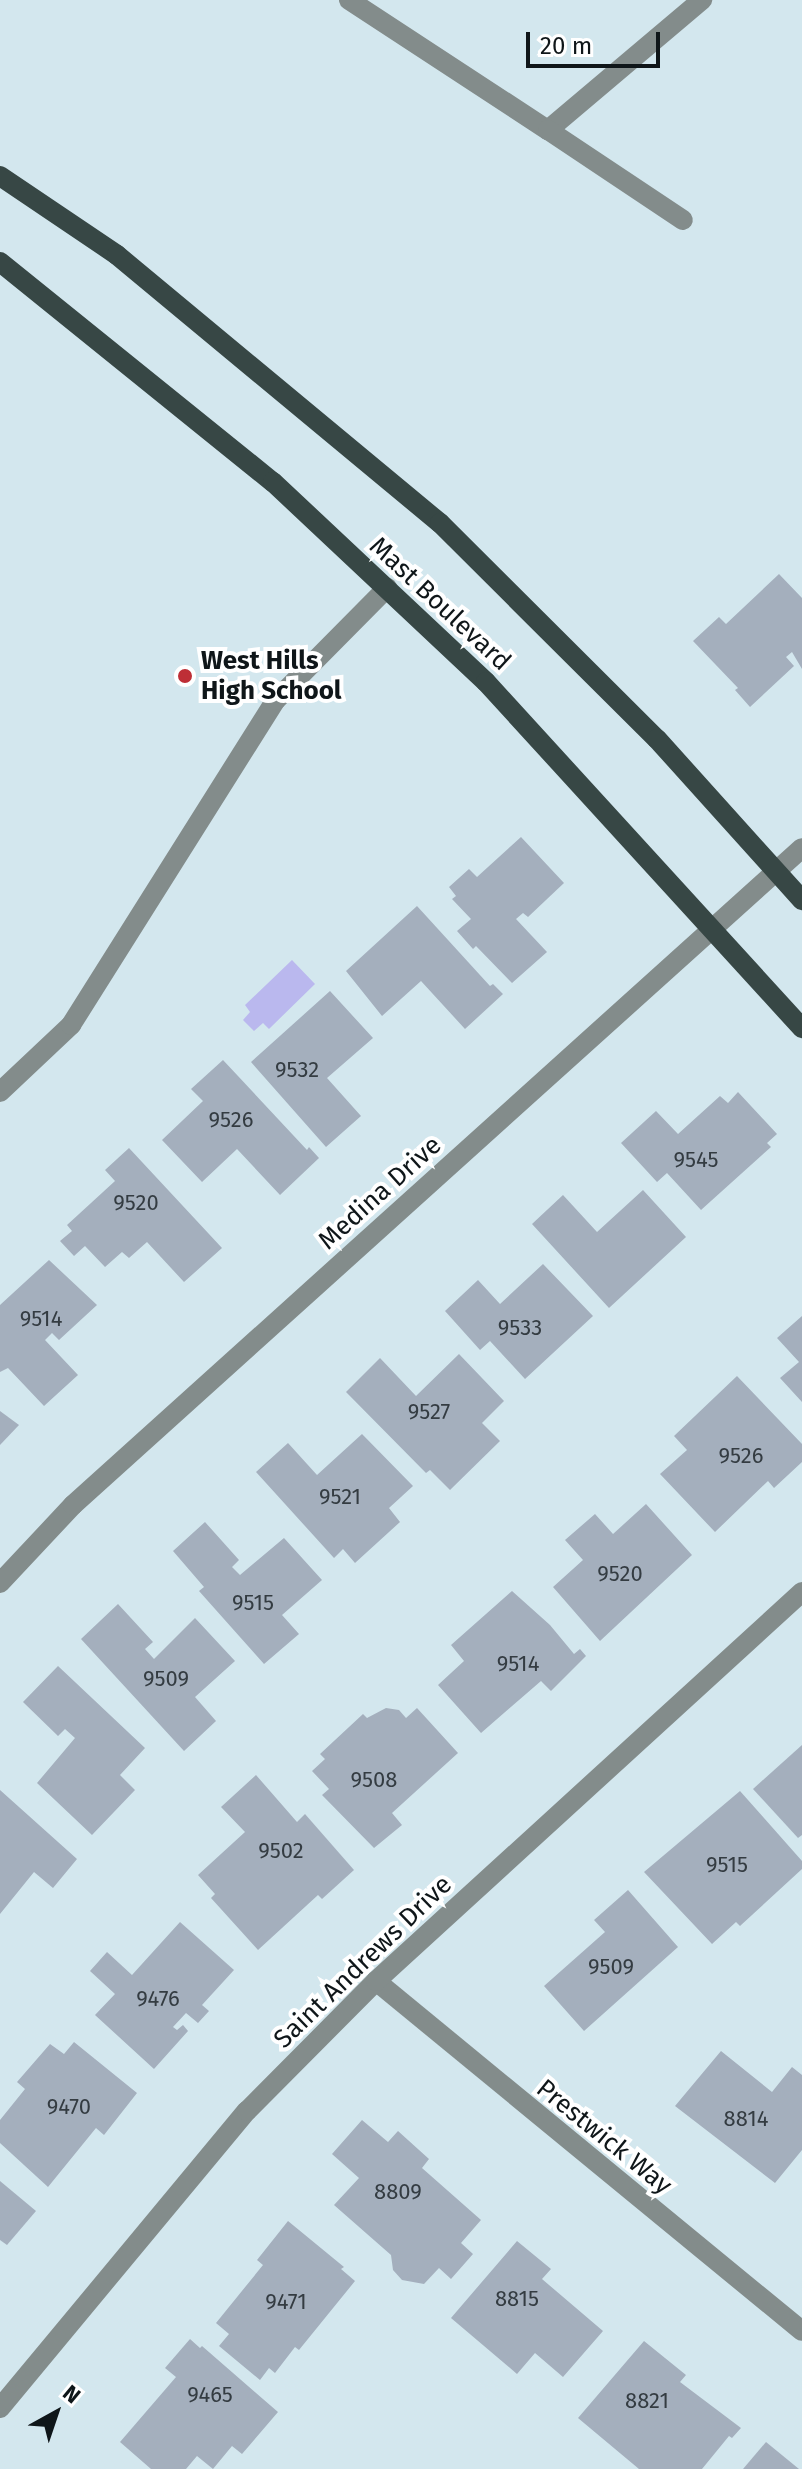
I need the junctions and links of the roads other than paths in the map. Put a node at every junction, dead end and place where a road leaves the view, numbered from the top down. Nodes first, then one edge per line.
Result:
1 (349, 0) edge
2 (702, 0) edge
3 (548, 130) junction
4 (0, 176) edge
5 (683, 220) dead end
6 (0, 262) edge
7 (387, 588) junction
8 (802, 848) edge
9 (777, 870) junction
10 (802, 900) edge
11 (713, 929) junction
12 (802, 1028) edge
13 (0, 1092) edge
14 (0, 1583) edge
15 (802, 1592) edge
16 (376, 1981) junction
17 (802, 2331) edge
18 (0, 2408) edge

1 - 3 street
2 - 3 street
3 - 5 street
4 - 9 main road, Mast Boulevard
6 - 7 main road, Mast Boulevard
7 - 11 main road, Mast Boulevard
7 - 13 street
8 - 9 street, Medina Drive
9 - 10 main road, Mast Boulevard
9 - 11 street, Medina Drive
11 - 12 main road, Mast Boulevard
11 - 14 street, Medina Drive
15 - 16 street, Saint Andrews Drive
16 - 17 street, Prestwick Way
16 - 18 street, Saint Andrews Drive

